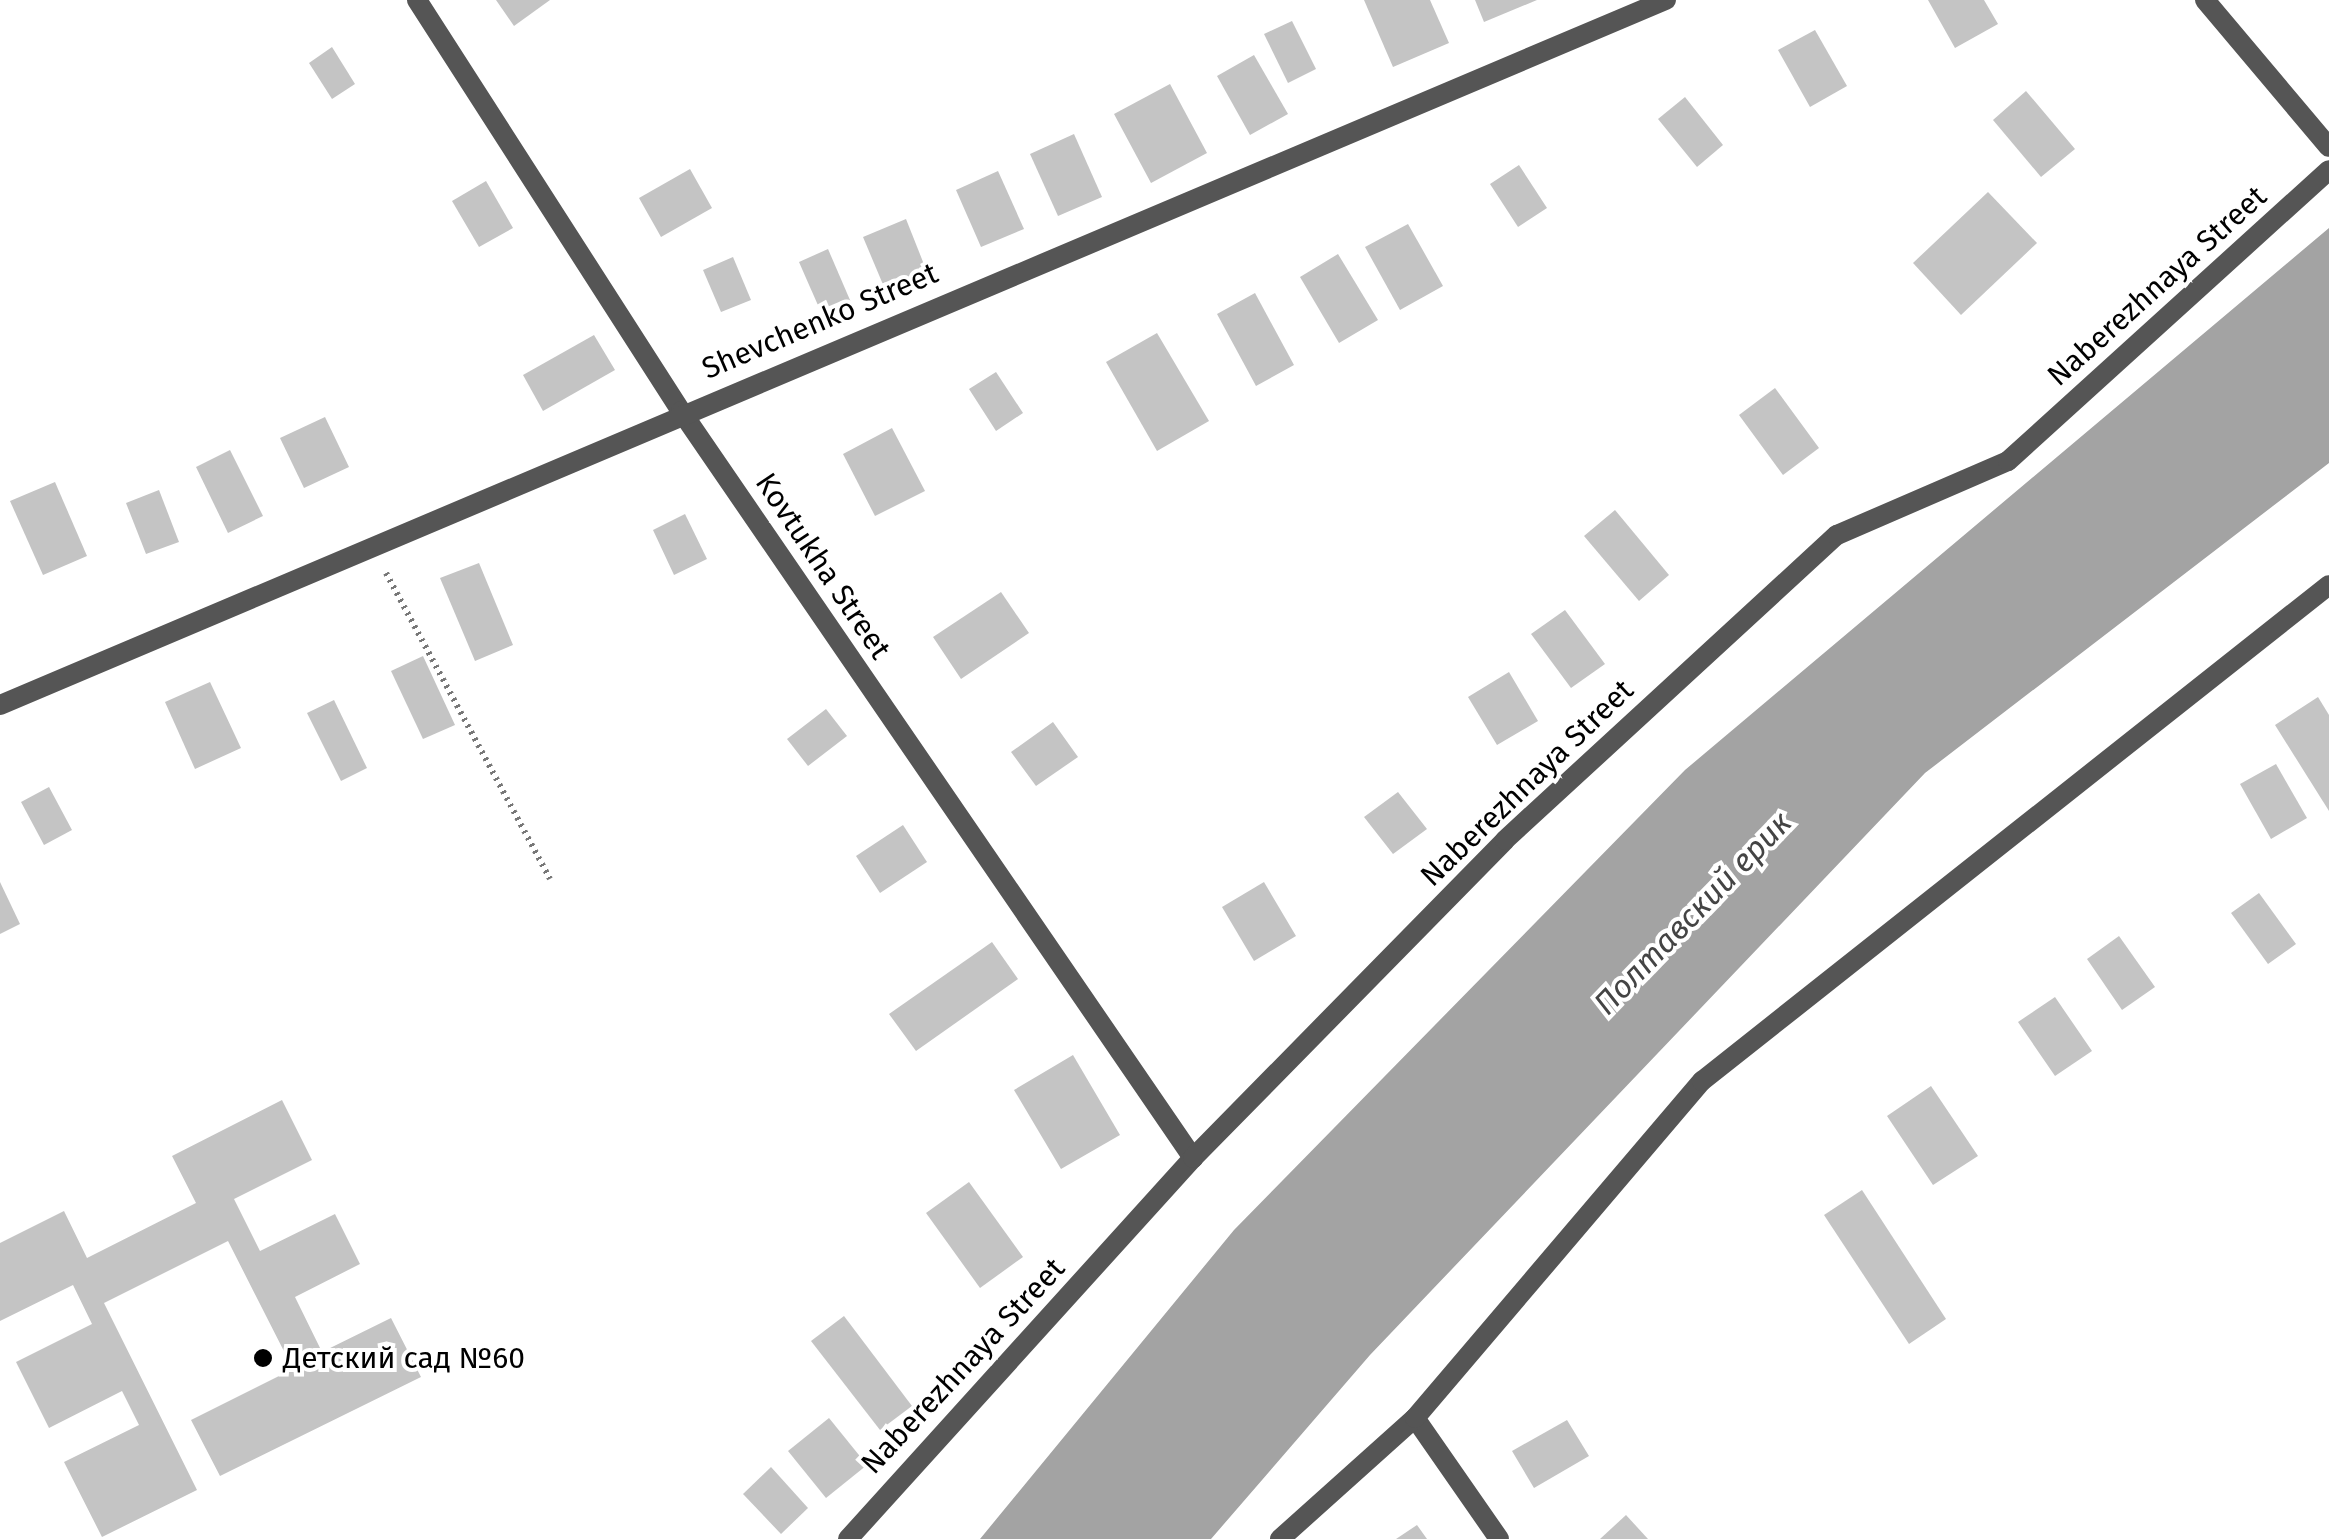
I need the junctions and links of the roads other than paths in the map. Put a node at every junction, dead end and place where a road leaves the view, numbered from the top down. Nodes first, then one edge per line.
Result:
1 (417, 0) edge
2 (1666, 0) edge
3 (2205, 0) edge
4 (2329, 147) edge
5 (2329, 170) edge
6 (680, 412) junction
7 (2329, 585) edge
8 (0, 705) edge
9 (1193, 1158) junction
10 (1416, 1418) junction
11 (848, 1539) edge
12 (1280, 1539) edge
13 (1499, 1539) edge

1 - 6 street, Kovtukha Street
2 - 6 street, Shevchenko Street
3 - 4 street
5 - 9 street, Naberezhnaya Street
6 - 8 street, Shevchenko Street
6 - 9 street, Kovtukha Street
7 - 10 street
9 - 11 street, Naberezhnaya Street
10 - 12 street
10 - 13 street

